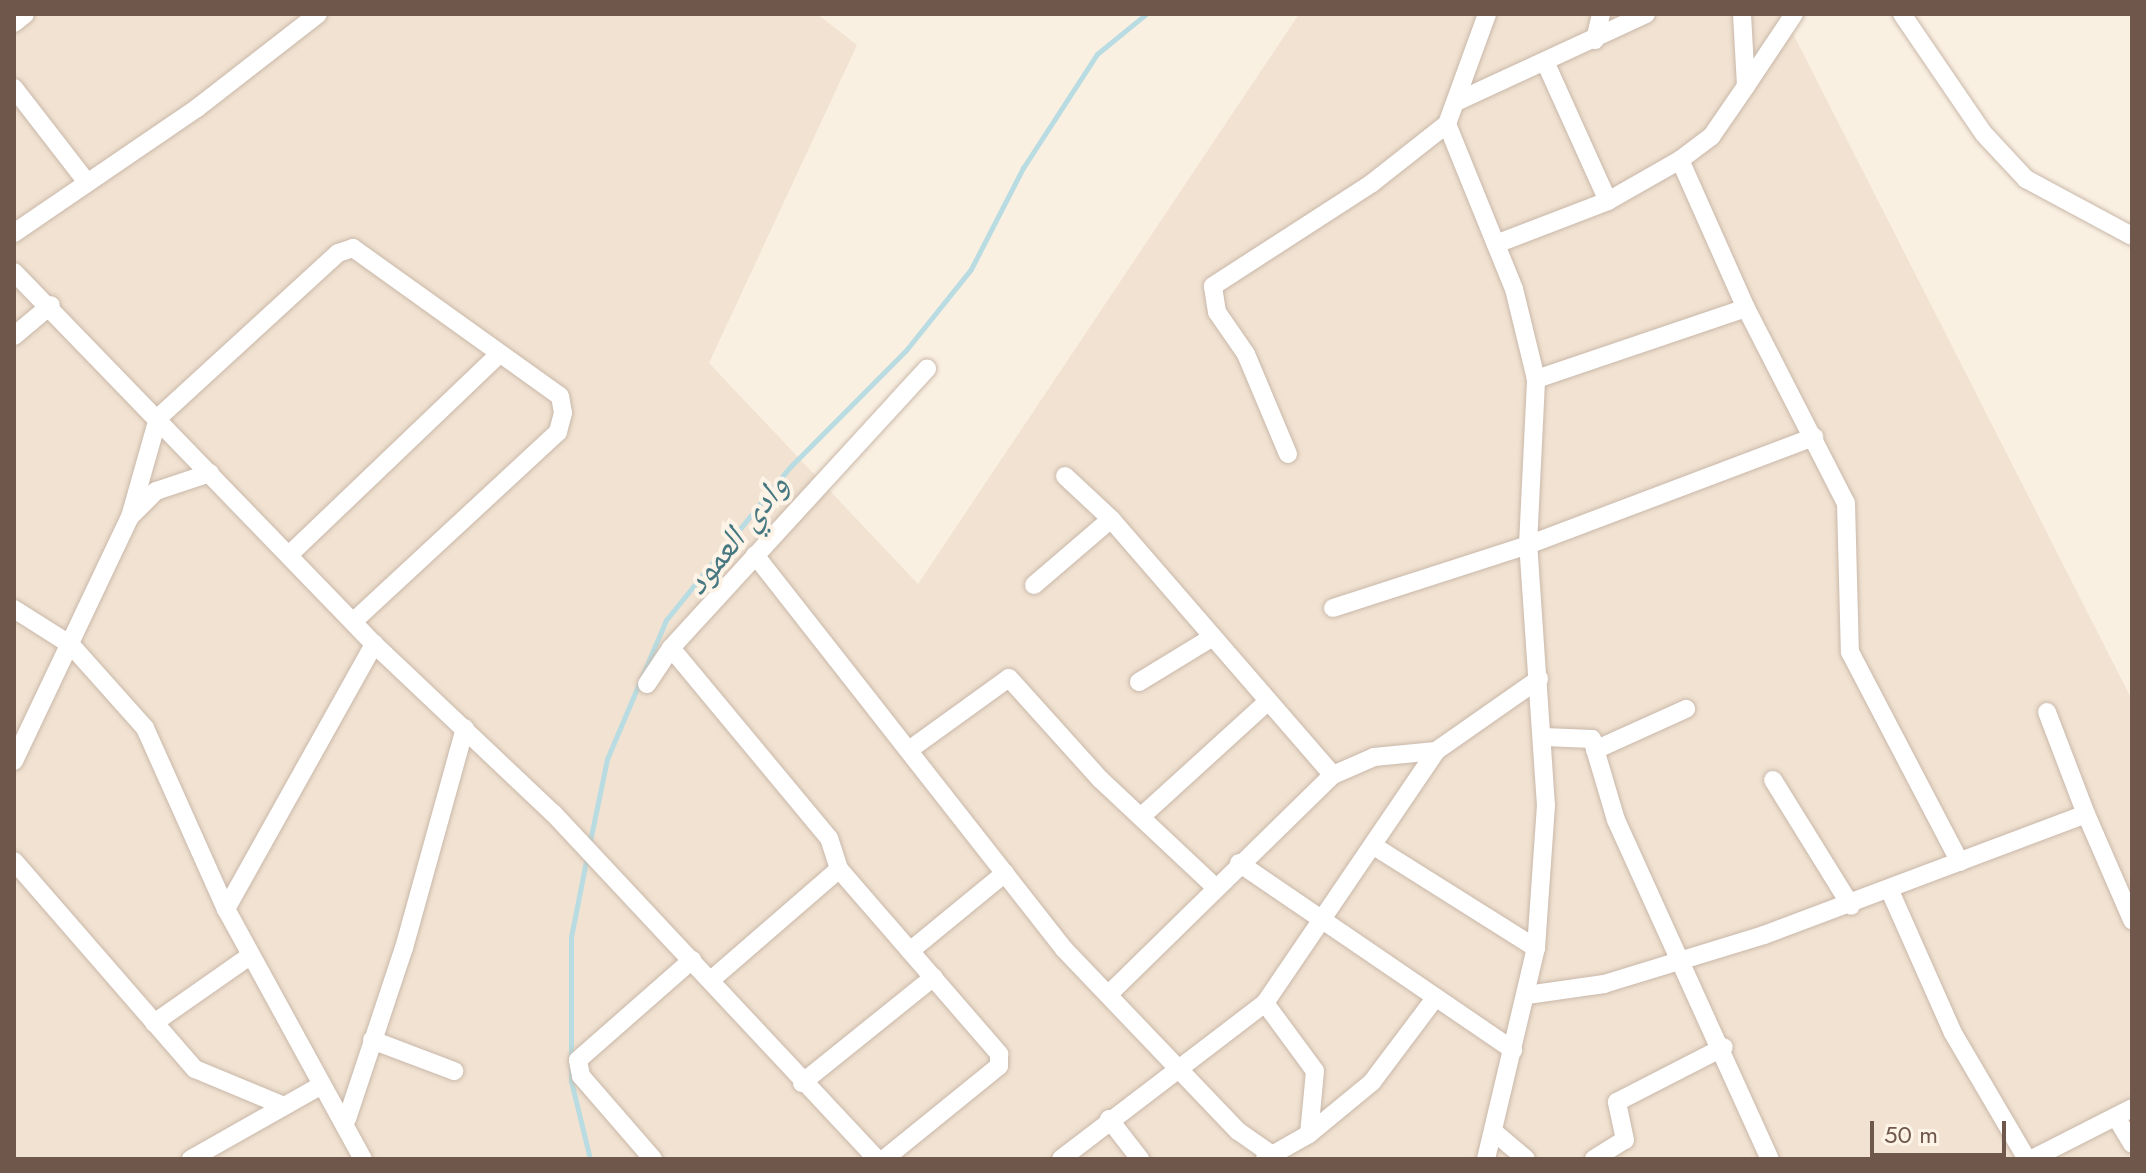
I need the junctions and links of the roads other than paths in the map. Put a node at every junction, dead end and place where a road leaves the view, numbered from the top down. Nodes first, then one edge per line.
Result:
1 (25, 14) edge
2 (318, 14) edge
3 (1487, 14) edge
4 (1601, 14) edge
5 (1646, 14) edge
6 (1742, 14) edge
7 (1794, 14) edge
8 (1902, 14) edge
9 (14, 23) edge
10 (1595, 40) junction
11 (1547, 66) junction
12 (1746, 86) junction
13 (14, 88) edge
14 (1458, 101) junction
15 (1447, 124) junction
16 (1680, 160) junction
17 (86, 181) junction
18 (1608, 201) junction
19 (14, 233) edge
20 (2132, 236) edge
21 (1496, 244) junction
22 (14, 272) edge
23 (51, 305) junction
24 (1746, 308) junction
25 (14, 336) edge
26 (498, 355) junction
27 (927, 369) dead end
28 (1536, 379) junction
29 (158, 418) junction
30 (1814, 437) junction
31 (1288, 454) dead end
32 (210, 473) junction
33 (1065, 476) dead end
34 (130, 517) junction
35 (1111, 519) junction
36 (1528, 545) junction
37 (290, 554) junction
38 (755, 555) junction
39 (1034, 585) dead end
40 (1333, 608) dead end
41 (14, 609) edge
42 (354, 621) junction
43 (1211, 638) junction
44 (374, 644) junction
45 (71, 645) junction
46 (671, 648) junction
47 (1539, 679) junction
48 (1139, 682) dead end
49 (647, 684) dead end
50 (1267, 702) junction
51 (1686, 709) dead end
52 (2047, 712) dead end
53 (465, 728) junction
54 (1544, 737) junction
55 (909, 750) junction
56 (1595, 750) junction
57 (1436, 751) junction
58 (14, 761) edge
59 (1333, 775) junction
60 (1773, 780) dead end
61 (2086, 814) junction
62 (1143, 815) junction
63 (1377, 848) junction
64 (14, 861) edge
65 (1960, 862) junction
66 (1239, 863) junction
67 (839, 869) junction
68 (1005, 873) junction
69 (1214, 886) junction
70 (1890, 891) junction
71 (1851, 906) junction
72 (226, 909) junction
73 (2132, 920) edge
74 (1326, 921) junction
75 (1536, 948) junction
76 (910, 951) junction
77 (251, 955) junction
78 (692, 960) junction
79 (1685, 960) junction
80 (934, 977) junction
81 (711, 980) junction
82 (1109, 994) junction
83 (1527, 995) junction
84 (1435, 998) junction
85 (1265, 1003) junction
86 (154, 1023) junction
87 (372, 1040) junction
88 (1724, 1047) junction
89 (1513, 1050) junction
90 (1182, 1067) junction
91 (454, 1071) dead end
92 (802, 1083) junction
93 (322, 1085) junction
94 (284, 1106) junction
95 (2124, 1112) edge
96 (347, 1119) junction
97 (1109, 1119) junction
98 (1493, 1131) junction
99 (1309, 1134) junction
100 (2132, 1144) edge
101 (1271, 1157) edge
102 (191, 1159) edge
103 (363, 1159) edge
104 (653, 1159) edge
105 (877, 1159) edge
106 (884, 1159) edge
107 (1061, 1159) edge
108 (1140, 1159) edge
109 (1486, 1159) edge
110 (1526, 1159) edge
111 (1594, 1159) edge
112 (1770, 1159) edge
113 (2029, 1159) edge

1 - 9 street
2 - 17 street
3 - 14 street
4 - 10 street
5 - 10 street
6 - 12 street
7 - 12 street
8 - 20 street
10 - 11 street
11 - 14 street
11 - 18 street
12 - 16 street
13 - 17 street
14 - 15 street
15 - 21 street
15 - 31 street
16 - 18 street
16 - 24 street
17 - 19 street
18 - 21 street
21 - 28 street
22 - 23 street
23 - 25 street
23 - 29 street
24 - 28 street
24 - 30 street
26 - 29 street
26 - 37 street
26 - 42 street
27 - 38 street
28 - 36 street
29 - 32 street
29 - 34 street
30 - 36 street
30 - 65 street
32 - 34 street
32 - 37 street
33 - 35 street
34 - 45 street
35 - 39 street
35 - 43 street
36 - 40 street
36 - 47 street
37 - 42 street
38 - 46 street
38 - 55 street
41 - 45 street
42 - 44 street
43 - 48 street
43 - 50 street
44 - 53 street
44 - 72 street
45 - 58 street
45 - 72 street
46 - 49 street
46 - 67 street
47 - 54 street
47 - 57 street
50 - 59 street
50 - 62 street
51 - 56 street
52 - 61 street
53 - 78 street
53 - 87 street
54 - 56 street
54 - 75 street
55 - 62 street
55 - 68 street
56 - 79 street
57 - 59 street
57 - 63 street
59 - 66 street
60 - 71 street
61 - 65 street
61 - 73 street
62 - 69 street
63 - 74 street
63 - 75 street
64 - 86 street
65 - 70 street
66 - 69 street
66 - 74 street
67 - 76 street
67 - 81 street
68 - 76 street
68 - 82 street
69 - 82 street
70 - 71 street
70 - 113 street
71 - 79 street
72 - 77 street
74 - 84 street
74 - 85 street
75 - 83 street
76 - 80 street
77 - 86 street
77 - 93 street
78 - 81 street
78 - 104 street
79 - 83 street
79 - 88 street
80 - 92 street
80 - 106 street
81 - 92 street
82 - 90 street
83 - 89 street
84 - 89 street
84 - 99 street
85 - 90 street
85 - 99 street
86 - 94 street
87 - 91 street
87 - 96 street
88 - 111 street
88 - 112 street
89 - 98 street
90 - 97 street
90 - 101 street
92 - 105 street
93 - 94 street
93 - 96 street
94 - 102 street
95 - 100 street
95 - 113 street
96 - 103 street
97 - 107 street
97 - 108 street
98 - 109 street
98 - 110 street
99 - 101 street

